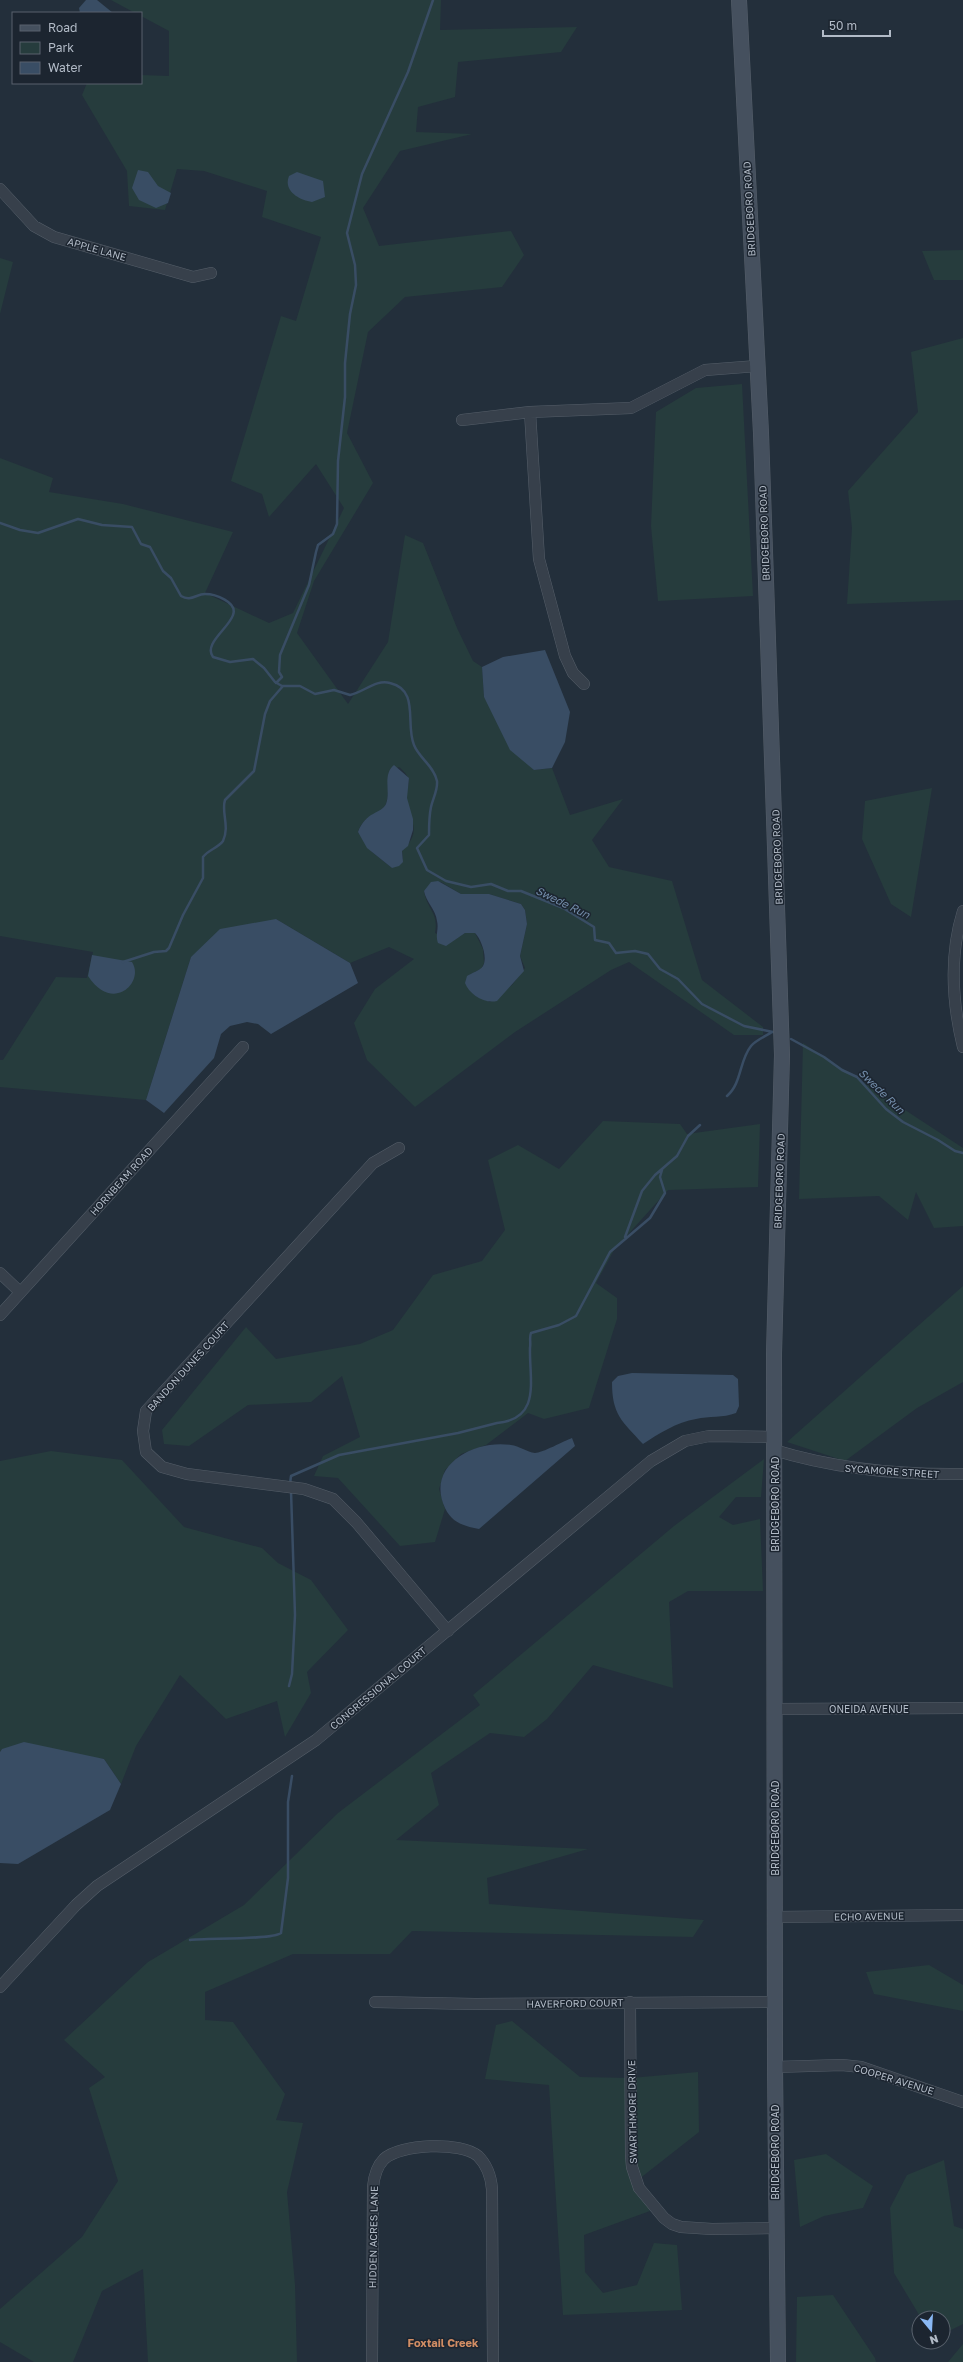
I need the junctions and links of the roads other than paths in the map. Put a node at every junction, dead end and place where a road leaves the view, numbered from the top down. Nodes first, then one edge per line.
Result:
1 (739, 0) edge
2 (0, 189) edge
3 (210, 273) dead end
4 (757, 366) junction
5 (530, 412) junction
6 (462, 420) dead end
7 (584, 684) dead end
8 (963, 911) edge
9 (243, 1047) dead end
10 (963, 1047) edge
11 (400, 1148) dead end
12 (0, 1273) edge
13 (20, 1292) junction
14 (0, 1315) edge
15 (774, 1444) junction
16 (963, 1474) edge
17 (448, 1631) junction
18 (963, 1708) edge
19 (775, 1709) junction
20 (963, 1915) edge
21 (774, 1917) junction
22 (0, 1987) edge
23 (375, 2002) dead end
24 (630, 2002) junction
25 (775, 2002) junction
26 (774, 2068) junction
27 (963, 2102) edge
28 (776, 2228) junction
29 (372, 2362) edge
30 (493, 2362) edge
31 (778, 2362) edge

1 - 4 main road, BRIDGEBORO ROAD
2 - 3 street, APPLE LANE
4 - 5 street
4 - 15 main road, BRIDGEBORO ROAD
5 - 6 street
5 - 7 street
8 - 10 street
9 - 13 street, HORNBEAM ROAD
11 - 17 street, BANDON DUNES COURT
12 - 13 street
13 - 14 street, HORNBEAM ROAD
15 - 16 street, SYCAMORE STREET
15 - 17 street, CONGRESSIONAL COURT
15 - 19 main road, BRIDGEBORO ROAD
17 - 22 street, CONGRESSIONAL COURT
18 - 19 street, ONEIDA AVENUE
19 - 21 main road, BRIDGEBORO ROAD
20 - 21 street, ECHO AVENUE
21 - 25 main road, BRIDGEBORO ROAD
23 - 24 street, HAVERFORD COURT
24 - 25 street, HAVERFORD COURT
24 - 28 street, SWARTHMORE DRIVE
25 - 26 main road, BRIDGEBORO ROAD
26 - 27 street, COOPER AVENUE
26 - 28 main road, BRIDGEBORO ROAD
28 - 31 main road, BRIDGEBORO ROAD
29 - 30 street, HIDDEN ACRES LANE

